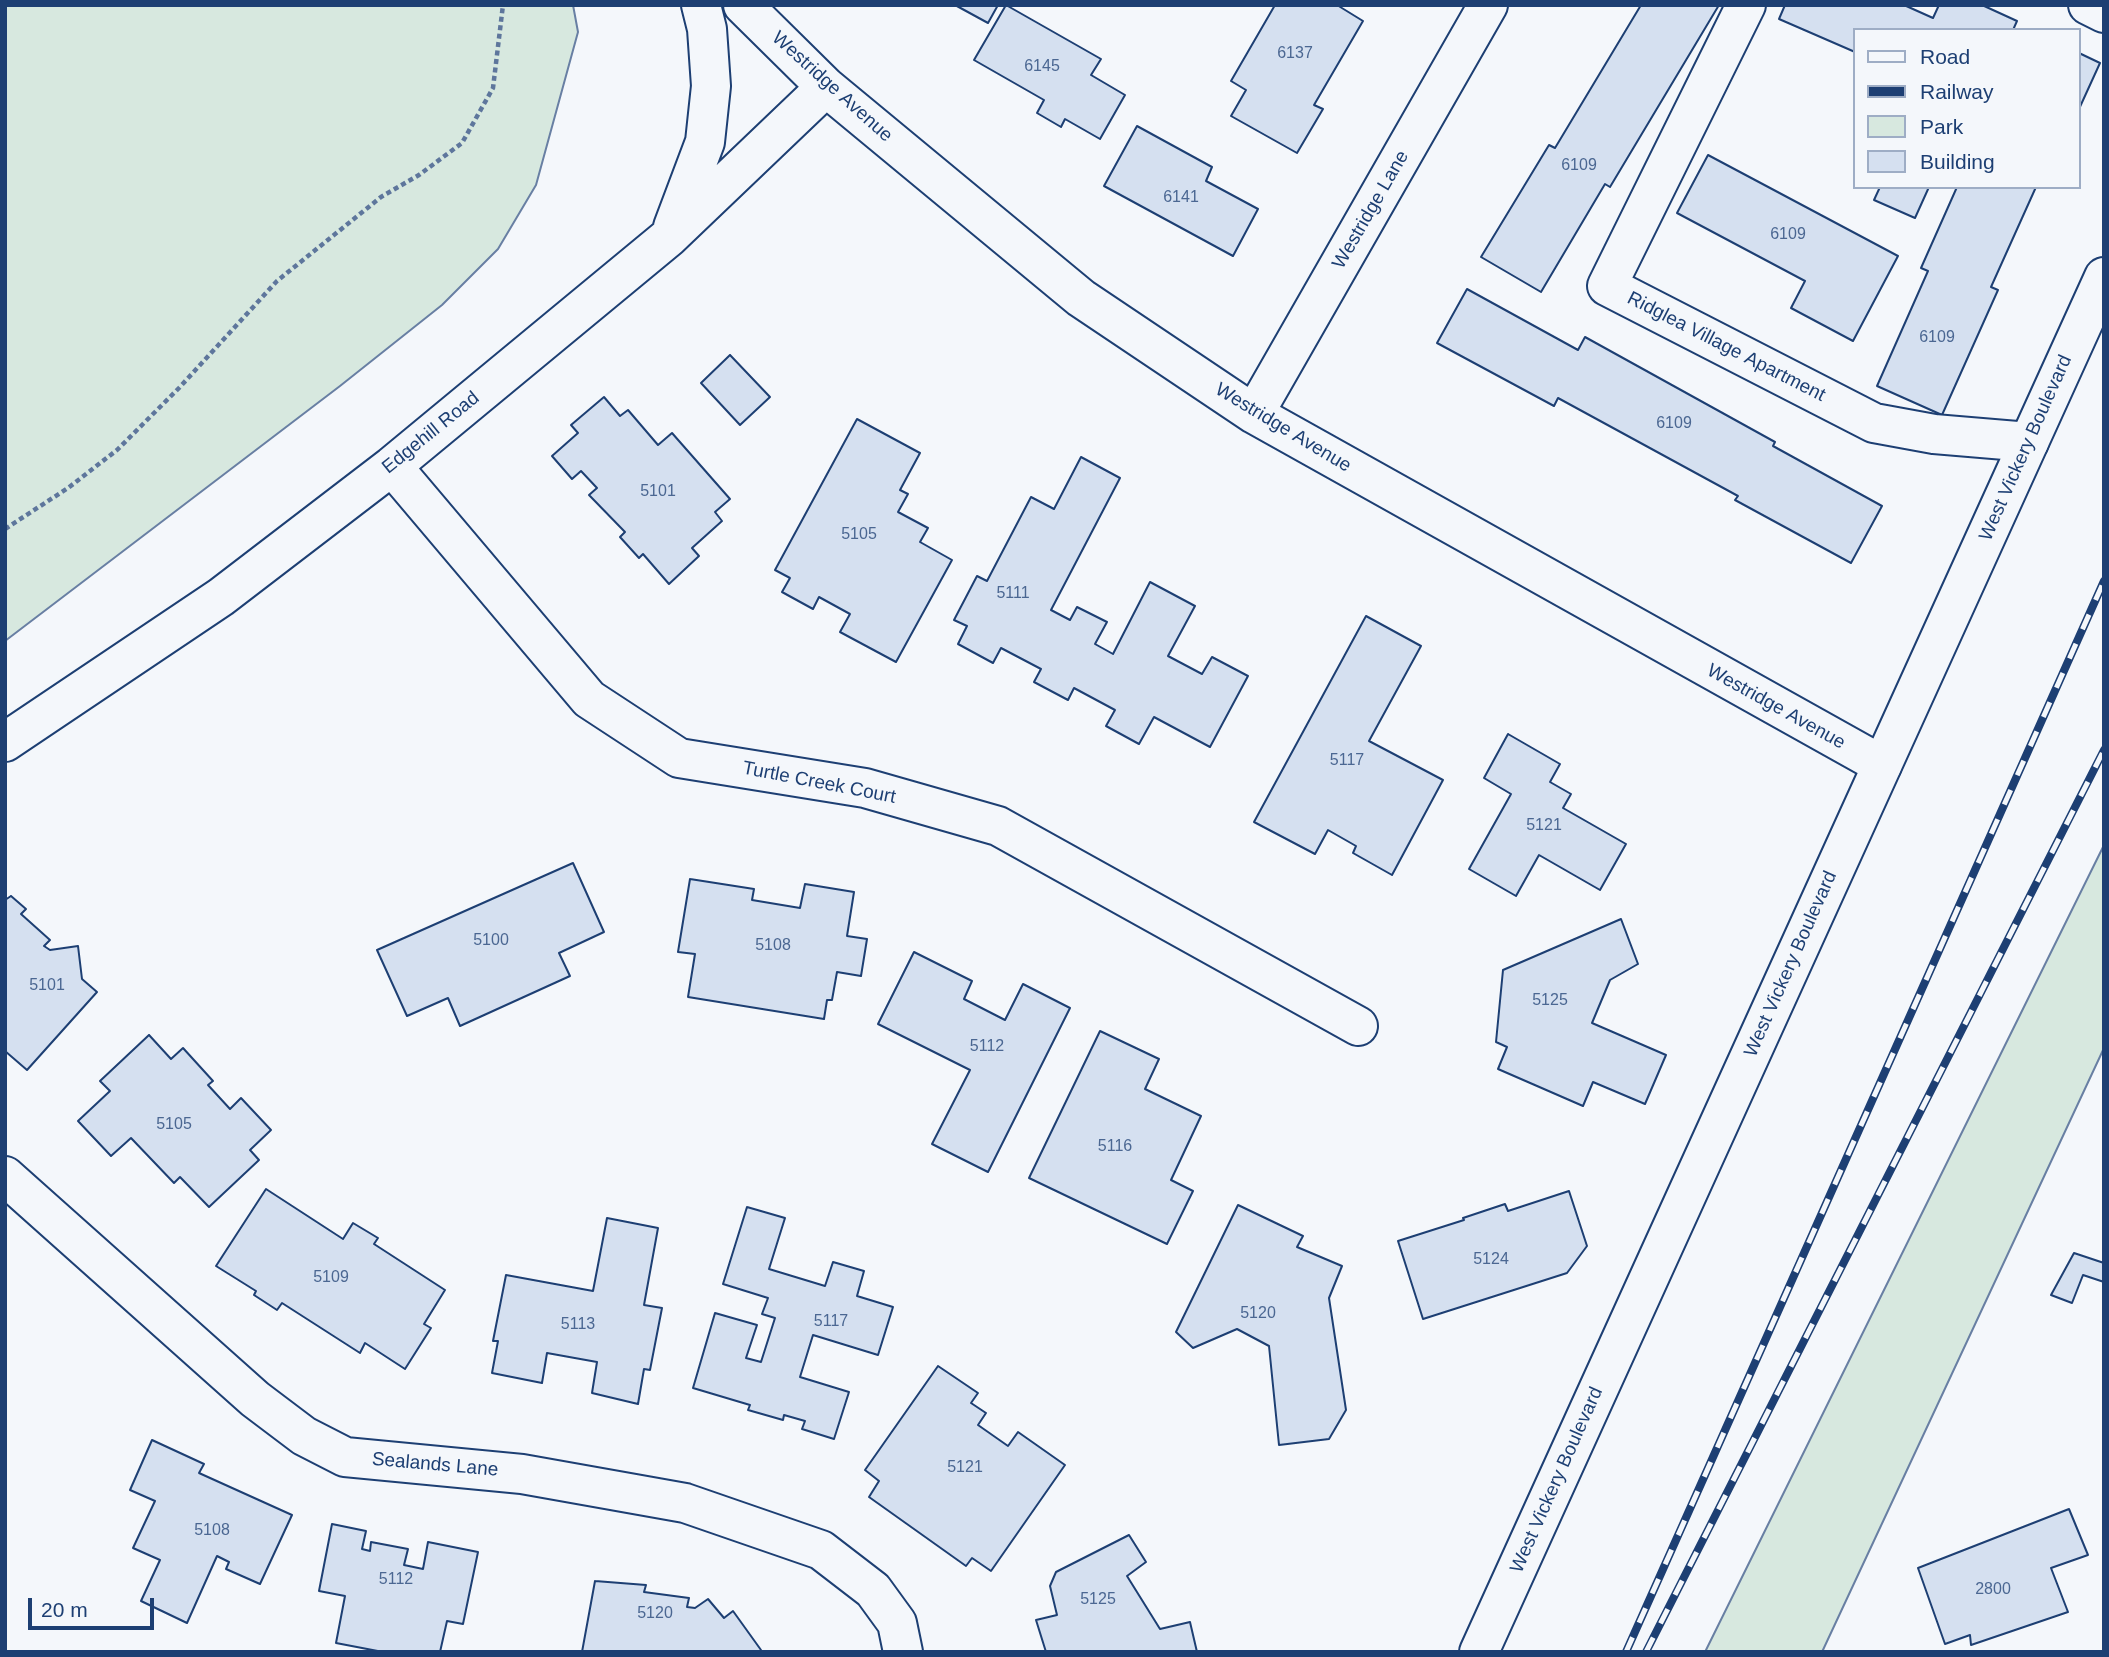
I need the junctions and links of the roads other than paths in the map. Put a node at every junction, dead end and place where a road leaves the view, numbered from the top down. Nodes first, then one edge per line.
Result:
1 (701, 5) edge
2 (743, 5) edge
3 (1488, 5) edge
4 (1746, 5) edge
5 (2088, 5) edge
6 (2104, 13) edge
7 (827, 87) junction
8 (669, 237) junction
9 (2104, 277) edge
10 (1254, 414) junction
11 (2029, 442) junction
12 (392, 466) junction
13 (5, 742) edge
14 (1882, 765) junction
15 (1358, 1026) dead end
16 (5, 1176) edge
17 (903, 1652) edge
18 (1479, 1652) edge

1 - 8 street
2 - 7 street, Westridge Avenue
3 - 10 street, Westridge Lane
4 - 11 street, Ridglea Village Apartment
5 - 6 street
7 - 8 street, Edgehill Road
7 - 10 street, Westridge Avenue
8 - 12 street, Edgehill Road
9 - 11 street, West Vickery Boulevard
10 - 14 street, Westridge Avenue
11 - 14 street, West Vickery Boulevard
12 - 13 street, Edgehill Road
12 - 15 street, Turtle Creek Court
14 - 18 street, West Vickery Boulevard
16 - 17 street, Sealands Lane

